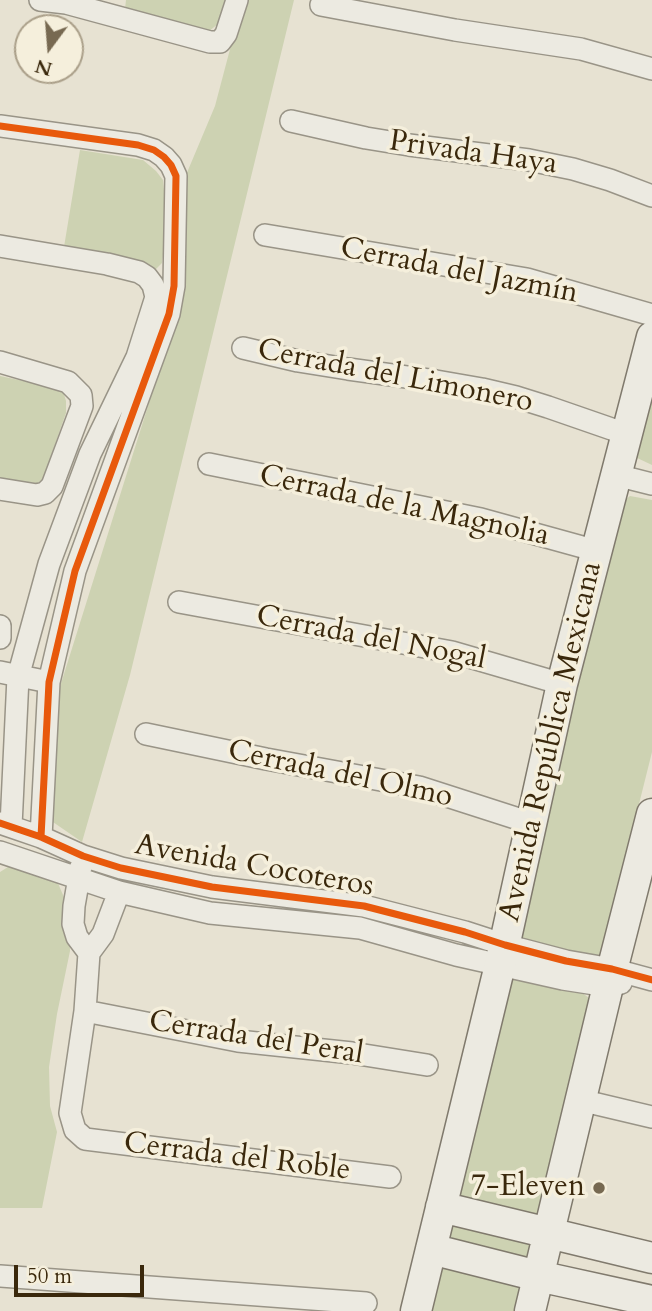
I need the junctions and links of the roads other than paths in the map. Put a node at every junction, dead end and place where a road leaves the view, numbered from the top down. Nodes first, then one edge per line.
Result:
1 (40, 0) edge
2 (237, 0) edge
3 (321, 5) dead end
4 (652, 69) edge
5 (291, 121) dead end
6 (0, 126) edge
7 (652, 196) edge
8 (265, 235) dead end
9 (0, 246) edge
10 (163, 286) junction
11 (652, 315) edge
12 (652, 337) edge
13 (243, 348) dead end
14 (145, 360) junction
15 (0, 362) edge
16 (626, 434) junction
17 (67, 449) junction
18 (90, 454) junction
19 (116, 461) junction
20 (209, 464) dead end
21 (616, 475) junction
22 (652, 484) edge
23 (0, 489) edge
24 (597, 551) junction
25 (179, 602) dead end
26 (0, 626) edge
27 (0, 638) edge
28 (9, 674) edge
29 (50, 681) junction
30 (562, 684) junction
31 (146, 734) dead end
32 (652, 814) edge
33 (531, 822) junction
34 (5, 824) edge
35 (41, 838) junction
36 (647, 850) edge
37 (0, 852) edge
38 (83, 856) junction
39 (78, 879) junction
40 (119, 892) junction
41 (89, 953) junction
42 (502, 955) junction
43 (610, 978) junction
44 (647, 979) edge
45 (85, 1011) junction
46 (427, 1065) dead end
47 (580, 1100) junction
48 (652, 1117) edge
49 (390, 1177) dead end
50 (441, 1207) junction
51 (548, 1232) junction
52 (431, 1249) junction
53 (652, 1258) edge
54 (0, 1276) edge
55 (538, 1276) junction
56 (652, 1301) edge
57 (366, 1303) dead end
58 (416, 1311) edge
59 (530, 1311) edge

1 - 2 street
3 - 4 street
5 - 7 street, Privada Haya
6 - 10 street
8 - 11 street, Cerrada del Jazmín
9 - 10 street
10 - 14 street
12 - 16 main road, Avenida República Mexicana
13 - 16 street, Cerrada del Limonero
14 - 18 street
14 - 19 street
15 - 17 street
16 - 21 main road, Avenida República Mexicana
17 - 18 street
17 - 23 street
18 - 19 street
18 - 28 street
19 - 29 street
20 - 24 street, Cerrada de la Magnolia
21 - 22 street
21 - 24 main road, Avenida República Mexicana
24 - 30 main road, Avenida República Mexicana
25 - 30 street, Cerrada del Nogal
26 - 27 street
28 - 29 street
28 - 34 street
29 - 35 street
30 - 33 main road, Avenida República Mexicana
31 - 33 street, Cerrada del Olmo
32 - 36 main road
33 - 42 main road, Avenida República Mexicana
34 - 35 street, Avenida Cocoteros
35 - 38 street, Avenida Cocoteros
36 - 43 main road
37 - 39 street, Avenida Cocoteros
38 - 39 street
38 - 42 street, Avenida Cocoteros
39 - 40 street, Avenida Cocoteros
39 - 41 street
40 - 41 street
40 - 42 street, Avenida Cocoteros
41 - 45 street
42 - 43 street
42 - 50 main road, Avenida República Mexicana
43 - 44 street
43 - 47 main road
45 - 46 street, Cerrada del Peral
45 - 49 street, Cerrada del Roble
47 - 48 street
47 - 51 main road
50 - 51 main road
50 - 52 main road, Avenida República Mexicana
51 - 53 main road
51 - 55 main road
52 - 55 main road
52 - 58 main road, Avenida República Mexicana
54 - 57 street
55 - 56 main road
55 - 59 main road

